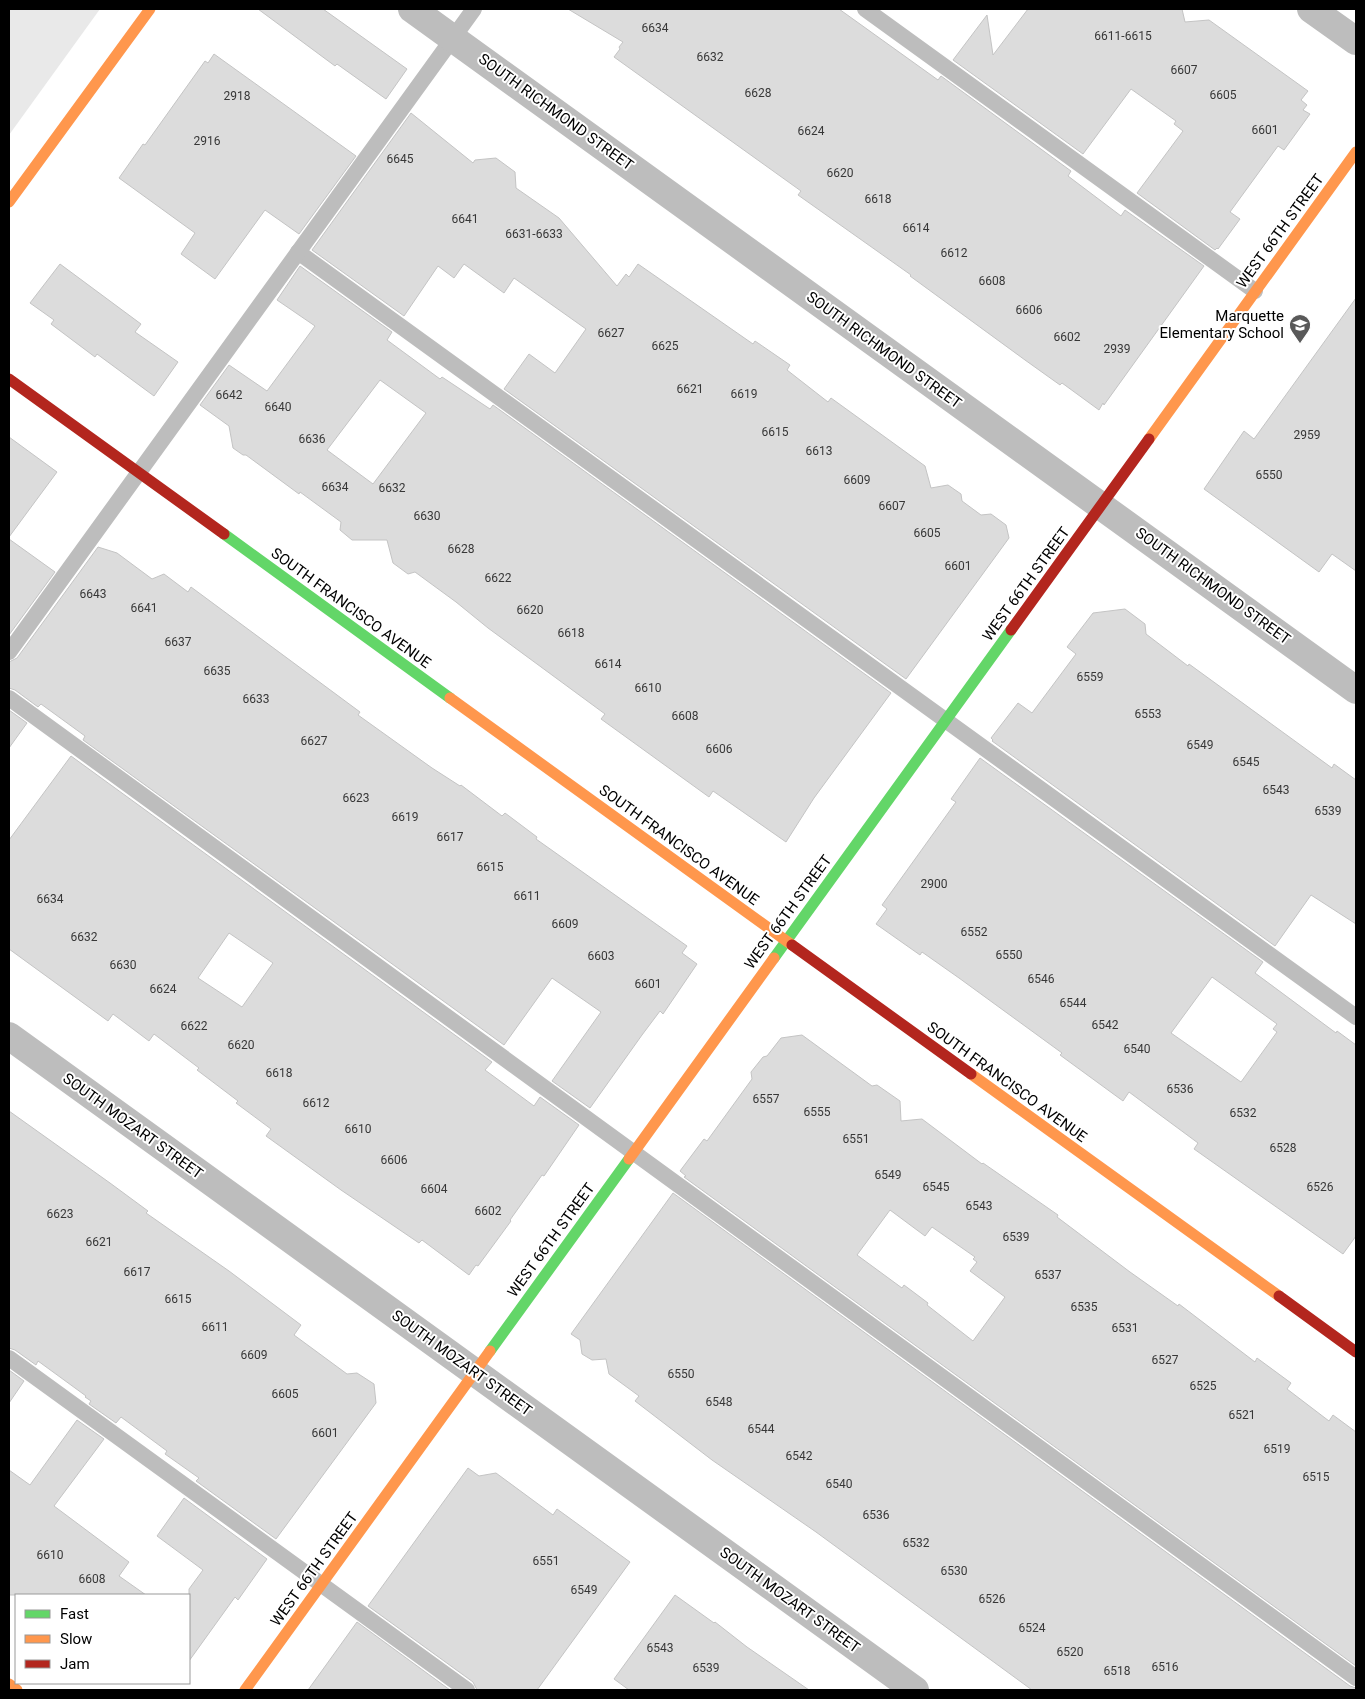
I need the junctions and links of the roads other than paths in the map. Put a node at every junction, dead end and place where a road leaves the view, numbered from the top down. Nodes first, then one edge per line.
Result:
1 (150, 9) edge
2 (412, 9) edge
3 (474, 9) edge
4 (865, 9) edge
5 (1312, 9) edge
6 (453, 38) junction
7 (1356, 41) edge
8 (1356, 152) edge
9 (9, 202) edge
10 (298, 252) junction
11 (1255, 292) junction
12 (9, 379) edge
13 (138, 473) junction
14 (1100, 506) junction
15 (9, 652) edge
16 (1356, 690) edge
17 (9, 698) edge
18 (945, 720) junction
19 (786, 941) junction
20 (1356, 1018) edge
21 (9, 1036) edge
22 (634, 1152) junction
23 (1356, 1352) edge
24 (9, 1358) edge
25 (474, 1372) junction
26 (321, 1585) junction
27 (1356, 1678) edge
28 (9, 1684) edge
29 (17, 1690) edge
30 (245, 1690) edge
31 (467, 1690) edge
32 (915, 1690) edge

1 - 9 street
2 - 6 street, SOUTH RICHMOND STREET
3 - 6 lane
4 - 11 lane
5 - 7 street
6 - 10 lane
6 - 14 street, SOUTH RICHMOND STREET
8 - 11 street, WEST 66TH STREET
10 - 13 lane
10 - 18 lane
11 - 14 street, WEST 66TH STREET
12 - 13 street, SOUTH FRANCISCO AVENUE
13 - 15 lane
13 - 19 street, SOUTH FRANCISCO AVENUE
14 - 16 street, SOUTH RICHMOND STREET
14 - 18 street, WEST 66TH STREET
17 - 22 lane
18 - 19 street, WEST 66TH STREET
18 - 20 lane
19 - 22 street, WEST 66TH STREET
19 - 23 street, SOUTH FRANCISCO AVENUE
21 - 25 street, SOUTH MOZART STREET
22 - 25 street, WEST 66TH STREET
22 - 27 lane
24 - 26 lane
25 - 26 street, WEST 66TH STREET
25 - 32 street, SOUTH MOZART STREET
26 - 30 street, WEST 66TH STREET
26 - 31 lane
28 - 29 street

